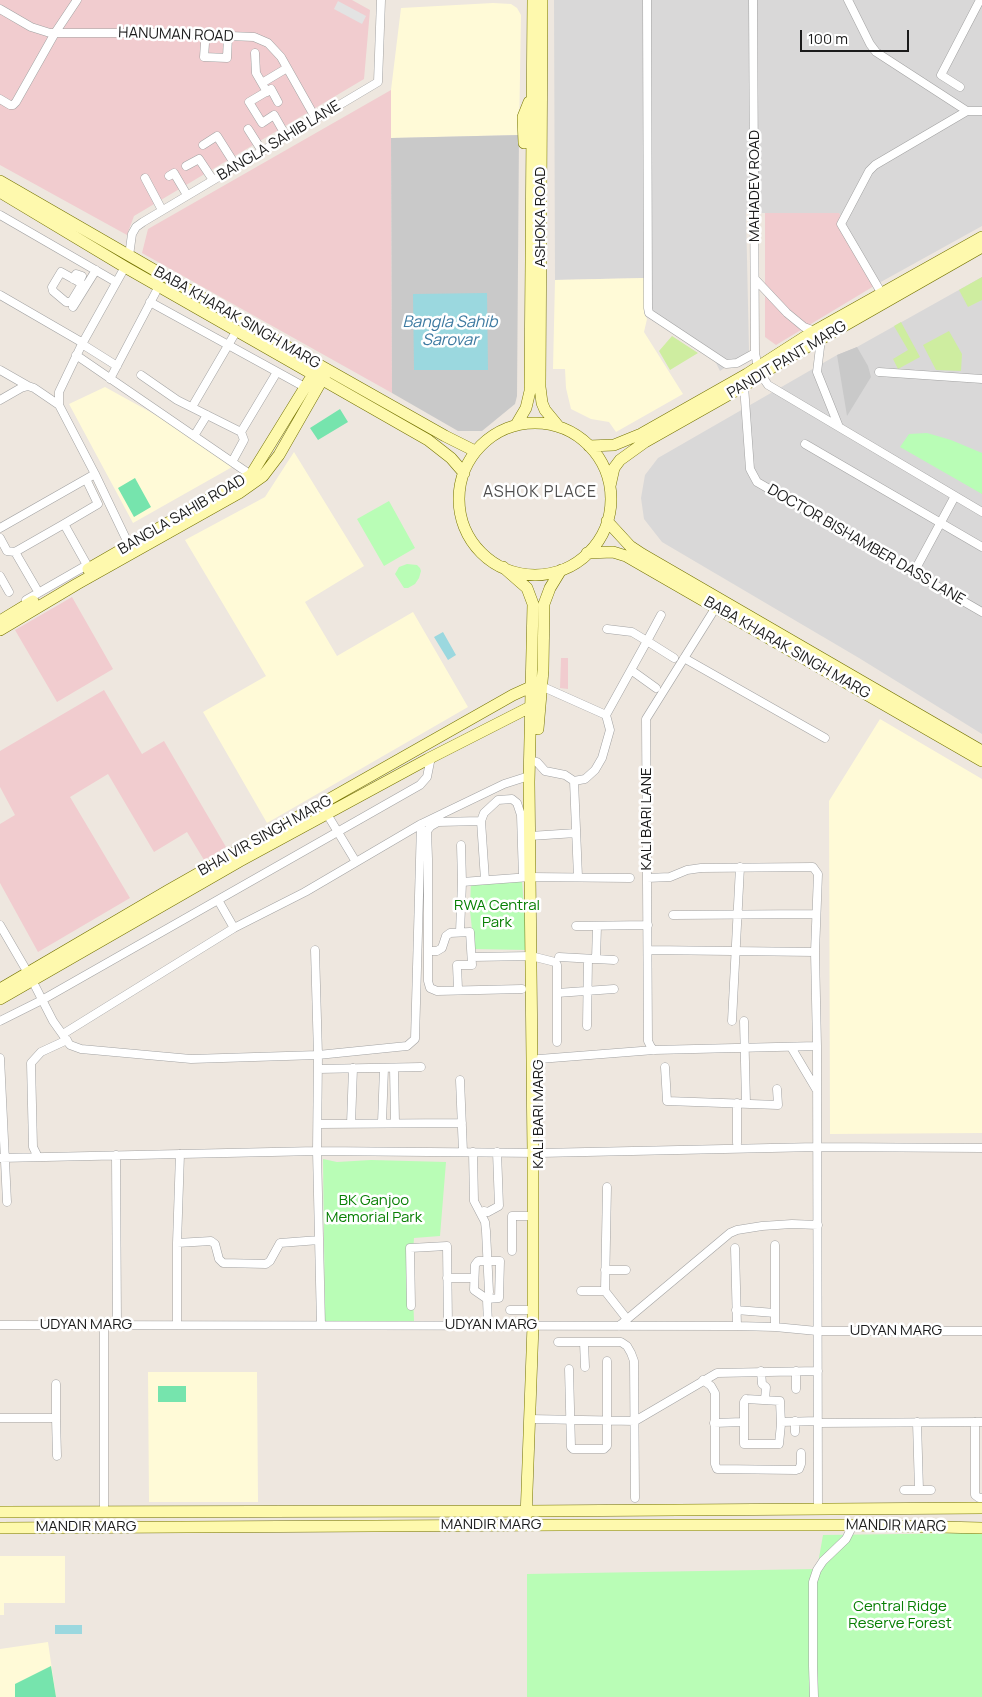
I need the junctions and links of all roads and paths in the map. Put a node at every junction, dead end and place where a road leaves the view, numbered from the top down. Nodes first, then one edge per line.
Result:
1 (76, 0) edge
2 (382, 0) edge
3 (533, 0) edge
4 (542, 0) edge
5 (647, 0) edge
6 (753, 0) edge
7 (848, 0) edge
8 (980, 0) edge
9 (0, 8) edge
10 (55, 33) junction
11 (228, 36) junction
12 (205, 43) dead end
13 (255, 53) dead end
14 (287, 68) junction
15 (262, 83) junction
16 (960, 87) dead end
17 (267, 92) junction
18 (0, 99) edge
19 (278, 102) dead end
20 (967, 111) junction
21 (982, 111) edge
22 (316, 118) junction
23 (248, 129) dead end
24 (286, 136) junction
25 (203, 145) dead end
26 (262, 151) junction
27 (186, 166) dead end
28 (236, 166) junction
29 (169, 176) dead end
30 (145, 178) dead end
31 (213, 180) junction
32 (0, 182) edge
33 (0, 192) edge
34 (187, 195) junction
35 (162, 210) junction
36 (0, 215) edge
37 (982, 237) edge
38 (982, 247) edge
39 (127, 262) junction
40 (96, 270) junction
41 (755, 279) junction
42 (116, 282) junction
43 (159, 286) junction
44 (882, 294) junction
45 (0, 295) edge
46 (150, 302) junction
47 (73, 308) dead end
48 (237, 330) junction
49 (818, 335) junction
50 (82, 344) junction
51 (228, 346) junction
52 (755, 353) junction
53 (76, 356) junction
54 (117, 366) junction
55 (0, 370) edge
56 (759, 371) junction
57 (276, 372) junction
58 (321, 372) junction
59 (879, 372) dead end
60 (141, 375) dead end
61 (110, 379) junction
62 (982, 379) edge
63 (301, 385) dead end
64 (28, 386) junction
65 (744, 386) junction
66 (0, 400) edge
67 (59, 405) junction
68 (192, 407) junction
69 (207, 415) junction
70 (516, 425) junction
71 (559, 427) junction
72 (839, 427) junction
73 (241, 432) junction
74 (194, 436) junction
75 (643, 438) junction
76 (805, 444) dead end
77 (589, 446) junction
78 (475, 451) junction
79 (232, 462) junction
80 (464, 473) junction
81 (95, 474) junction
82 (251, 475) junction
83 (86, 479) junction
84 (609, 488) junction
85 (955, 496) junction
86 (982, 512) edge
87 (607, 521) junction
88 (941, 522) junction
89 (64, 524) junction
90 (0, 528) edge
91 (0, 538) edge
92 (129, 545) junction
93 (982, 547) edge
94 (3, 552) edge
95 (15, 552) junction
96 (587, 554) junction
97 (502, 567) junction
98 (561, 570) junction
99 (914, 572) junction
100 (0, 576) edge
101 (36, 588) dead end
102 (9, 592) dead end
103 (716, 607) junction
104 (982, 612) edge
105 (0, 614) edge
106 (661, 615) dead end
107 (0, 620) edge
108 (607, 629) dead end
109 (0, 630) edge
110 (647, 641) junction
111 (674, 658) dead end
112 (684, 658) junction
113 (631, 670) junction
114 (538, 685) junction
115 (656, 688) dead end
116 (535, 705) junction
117 (606, 716) junction
118 (824, 738) dead end
119 (982, 751) edge
120 (431, 757) junction
121 (534, 761) junction
122 (982, 761) edge
123 (530, 776) junction
124 (574, 781) junction
125 (327, 814) junction
126 (481, 822) junction
127 (421, 824) junction
128 (338, 832) junction
129 (576, 833) junction
130 (533, 836) junction
131 (461, 845) dead end
132 (356, 862) junction
133 (740, 867) junction
134 (530, 877) junction
135 (578, 877) junction
136 (630, 878) dead end
137 (647, 878) junction
138 (485, 880) junction
139 (462, 882) junction
140 (218, 900) junction
141 (816, 914) junction
142 (673, 915) dead end
143 (738, 915) junction
144 (0, 925) edge
145 (648, 925) junction
146 (576, 926) dead end
147 (597, 926) junction
148 (234, 928) junction
149 (460, 932) junction
150 (316, 950) dead end
151 (648, 950) junction
152 (428, 951) junction
153 (736, 952) junction
154 (815, 952) junction
155 (535, 956) junction
156 (472, 957) junction
157 (559, 958) dead end
158 (588, 959) junction
159 (596, 959) junction
160 (614, 960) dead end
161 (30, 977) junction
162 (614, 988) dead end
163 (0, 989) edge
164 (458, 989) junction
165 (522, 989) dead end
166 (587, 990) junction
167 (557, 993) junction
168 (0, 999) edge
169 (42, 1000) junction
170 (0, 1021) edge
171 (732, 1021) dead end
172 (744, 1021) dead end
173 (587, 1026) dead end
174 (65, 1037) junction
175 (557, 1042) dead end
176 (817, 1046) junction
177 (791, 1047) junction
178 (744, 1048) junction
179 (654, 1050) junction
180 (318, 1055) junction
181 (0, 1058) edge
182 (539, 1059) junction
183 (665, 1066) dead end
184 (421, 1067) dead end
185 (353, 1068) junction
186 (384, 1068) junction
187 (394, 1068) junction
188 (318, 1069) junction
189 (460, 1080) dead end
190 (777, 1089) dead end
191 (817, 1091) junction
192 (737, 1103) junction
193 (746, 1103) junction
194 (462, 1122) junction
195 (382, 1123) junction
196 (395, 1123) junction
197 (318, 1124) junction
198 (351, 1124) junction
199 (738, 1143) dead end
200 (817, 1147) junction
201 (982, 1148) edge
202 (317, 1151) junction
203 (463, 1152) junction
204 (473, 1152) junction
205 (497, 1152) junction
206 (537, 1153) junction
207 (180, 1154) junction
208 (116, 1155) junction
209 (38, 1157) junction
210 (2, 1158) edge
211 (607, 1187) dead end
212 (7, 1202) dead end
213 (484, 1211) dead end
214 (535, 1221) junction
215 (818, 1225) junction
216 (319, 1240) junction
217 (177, 1243) junction
218 (775, 1245) dead end
219 (735, 1248) dead end
220 (512, 1251) dead end
221 (488, 1261) junction
222 (605, 1270) junction
223 (626, 1270) dead end
224 (447, 1278) junction
225 (474, 1278) junction
226 (580, 1291) dead end
227 (605, 1291) junction
228 (488, 1296) junction
229 (411, 1306) dead end
230 (510, 1310) dead end
231 (533, 1310) junction
232 (736, 1310) junction
233 (775, 1313) junction
234 (627, 1319) junction
235 (117, 1325) junction
236 (177, 1325) junction
237 (321, 1325) junction
238 (448, 1325) junction
239 (488, 1325) junction
240 (536, 1325) junction
241 (0, 1326) edge
242 (104, 1326) junction
243 (619, 1326) junction
244 (737, 1326) junction
245 (775, 1326) junction
246 (818, 1331) junction
247 (982, 1331) edge
248 (558, 1342) dead end
249 (584, 1342) junction
250 (607, 1361) dead end
251 (584, 1367) dead end
252 (569, 1369) dead end
253 (796, 1371) junction
254 (818, 1371) junction
255 (761, 1372) junction
256 (703, 1380) junction
257 (56, 1384) dead end
258 (796, 1389) dead end
259 (765, 1400) junction
260 (0, 1418) edge
261 (56, 1418) junction
262 (532, 1419) junction
263 (569, 1420) junction
264 (606, 1420) junction
265 (635, 1421) junction
266 (796, 1421) junction
267 (744, 1422) junction
268 (781, 1422) junction
269 (818, 1422) junction
270 (917, 1422) junction
271 (978, 1422) edge
272 (714, 1423) junction
273 (795, 1432) dead end
274 (978, 1441) edge
275 (801, 1453) dead end
276 (57, 1456) dead end
277 (764, 1461) dead end
278 (765, 1470) junction
279 (904, 1490) dead end
280 (919, 1490) junction
281 (931, 1490) dead end
282 (636, 1498) dead end
283 (982, 1498) edge
284 (982, 1508) edge
285 (818, 1509) junction
286 (529, 1511) junction
287 (0, 1512) edge
288 (104, 1512) junction
289 (239, 1512) junction
290 (530, 1525) junction
291 (853, 1525) junction
292 (240, 1527) junction
293 (0, 1528) edge
294 (982, 1528) edge
295 (814, 1697) edge

1 - 10 street
2 - 22 street, BANGLA SAHIB LANE
3 - 70 street, ASHOKA ROAD
4 - 71 street, ASHOKA ROAD
5 - 52 street
6 - 41 street, MAHADEV ROAD
7 - 20 street
8 - 16 street
9 - 10 street, HANUMAN ROAD
10 - 11 street, HANUMAN ROAD
10 - 18 street
11 - 12 street
11 - 14 street, HANUMAN ROAD
13 - 15 street
14 - 15 street
14 - 22 street, HANUMAN ROAD
15 - 17 street
17 - 19 street
17 - 24 street
20 - 21 street
20 - 44 street
22 - 24 street, BANGLA SAHIB LANE
23 - 26 street
24 - 26 street, BANGLA SAHIB LANE
25 - 28 street
26 - 28 street, BANGLA SAHIB LANE
27 - 31 street
28 - 31 street, BANGLA SAHIB LANE
29 - 34 street
30 - 35 street
31 - 34 street, BANGLA SAHIB LANE
32 - 39 street, BABA KHARAK SINGH MARG
33 - 39 street, BABA KHARAK SINGH MARG
34 - 35 street, BANGLA SAHIB LANE
35 - 39 street, BANGLA SAHIB LANE
36 - 40 street
37 - 44 street, PANDIT PANT MARG
38 - 49 street, PANDIT PANT MARG
39 - 42 street
39 - 43 street, BABA KHARAK SINGH MARG
39 - 58 street, BABA KHARAK SINGH MARG
40 - 42 street
40 - 47 street
41 - 49 street
41 - 52 street, MAHADEV ROAD
42 - 50 street
43 - 46 street
43 - 48 street, BABA KHARAK SINGH MARG
44 - 49 street, PANDIT PANT MARG
45 - 50 street
46 - 51 street
46 - 54 street
48 - 51 street
48 - 58 street, BABA KHARAK SINGH MARG
49 - 56 street, PANDIT PANT MARG
49 - 72 street
50 - 53 street
50 - 54 street
51 - 57 street
51 - 68 street
52 - 56 street, MAHADEV ROAD
53 - 61 street
53 - 67 street
54 - 61 street
55 - 64 street
56 - 65 street, PANDIT PANT MARG
56 - 72 street
56 - 75 street, PANDIT PANT MARG
57 - 63 street
57 - 73 street
58 - 78 street, BABA KHARAK SINGH MARG
58 - 80 street, BABA KHARAK SINGH MARG
58 - 82 street, BANGLA SAHIB ROAD
58 - 109 street, BANGLA SAHIB ROAD
59 - 62 street
60 - 68 street
61 - 74 street
64 - 66 street
64 - 67 street
65 - 75 street, PANDIT PANT MARG
65 - 99 street, DOCTOR BISHAMBER DASS LANE
67 - 81 street
68 - 69 street
69 - 73 street
69 - 74 street
70 - 71 street
70 - 78 street
71 - 77 street
72 - 85 street
73 - 79 street
74 - 79 street
75 - 77 street, PANDIT PANT MARG
75 - 84 street, PANDIT PANT MARG
76 - 88 street
77 - 84 street
78 - 80 street
79 - 82 street
80 - 97 street
81 - 83 street
81 - 92 street
82 - 92 street, BANGLA SAHIB ROAD
83 - 89 street
83 - 90 street
84 - 87 street
85 - 86 street
85 - 88 street
87 - 96 street
87 - 119 street, BABA KHARAK SINGH MARG
88 - 93 street
88 - 99 street
89 - 95 street
89 - 105 street
91 - 94 street
92 - 107 street, BANGLA SAHIB ROAD
94 - 95 street
95 - 101 street
96 - 98 street
96 - 103 street, BABA KHARAK SINGH MARG
97 - 98 street
97 - 114 street
98 - 114 street
99 - 104 street, DOCTOR BISHAMBER DASS LANE
100 - 102 street
103 - 112 street, KALI BARI LANE
103 - 122 street, BABA KHARAK SINGH MARG
106 - 110 street
108 - 110 street
110 - 111 street
110 - 113 street
112 - 118 street
112 - 137 street, KALI BARI LANE
113 - 115 street
113 - 117 street
114 - 116 street, KALI BARI MARG
114 - 117 street
114 - 161 street, BHAI VIR SINGH MARG
116 - 120 street, BHAI VIR SINGH MARG
116 - 121 street, KALI BARI MARG
117 - 124 street
120 - 125 street, BHAI VIR SINGH MARG
120 - 128 street
121 - 123 street, KALI BARI MARG
121 - 124 street
121 - 130 street, KALI BARI MARG
123 - 127 street
123 - 130 street, KALI BARI MARG
124 - 129 street
125 - 128 street
125 - 161 street, BHAI VIR SINGH MARG
126 - 134 street
126 - 138 street
126 - 152 street
127 - 132 street
127 - 180 street
128 - 132 street
128 - 140 street
129 - 130 street
129 - 135 street
130 - 134 street, KALI BARI MARG
131 - 139 street
132 - 148 street
133 - 137 street
133 - 141 street
133 - 143 street
134 - 135 street
134 - 138 street
134 - 155 street, KALI BARI MARG
135 - 136 street
137 - 145 street, KALI BARI LANE
138 - 139 street
139 - 149 street
140 - 148 street
140 - 169 street
141 - 143 street
141 - 154 street
142 - 143 street
143 - 153 street
144 - 161 street
145 - 147 street
145 - 151 street, KALI BARI LANE
146 - 147 street
147 - 159 street
148 - 174 street
149 - 152 street
149 - 156 street
150 - 180 street
151 - 153 street
151 - 179 street, KALI BARI LANE
152 - 164 street
153 - 154 street
153 - 171 street
154 - 176 street
155 - 156 street
155 - 167 street
155 - 182 street, KALI BARI MARG
155 - 206 street, KALI BARI MARG
156 - 164 street
157 - 158 street
158 - 159 street
158 - 166 street
159 - 160 street
161 - 163 street, BHAI VIR SINGH MARG
161 - 168 street, BHAI VIR SINGH MARG
161 - 169 street
162 - 166 street
164 - 165 street
166 - 167 street
166 - 173 street
167 - 175 street
169 - 170 street
169 - 174 street
172 - 178 street
174 - 180 street
174 - 209 street
176 - 177 street
176 - 191 street
177 - 178 street
177 - 191 street
178 - 179 street
178 - 193 street
179 - 182 street
180 - 188 street
181 - 210 street
182 - 206 street, KALI BARI MARG
183 - 192 street
184 - 187 street
185 - 186 street
185 - 188 street
185 - 198 street
186 - 187 street
186 - 195 street
187 - 196 street
188 - 197 street
189 - 194 street
190 - 193 street
191 - 200 street
192 - 193 street
192 - 199 street
194 - 196 street
194 - 203 street
195 - 196 street
195 - 198 street
197 - 198 street
197 - 202 street
200 - 201 street
200 - 206 street
200 - 215 street
202 - 203 street
202 - 207 street
202 - 216 street
203 - 204 street
204 - 205 street
204 - 221 street
205 - 206 street
205 - 213 street
206 - 214 street, KALI BARI MARG
207 - 208 street
207 - 217 street
208 - 209 street
208 - 235 street
209 - 210 street
210 - 212 street
211 - 222 street
214 - 220 street
214 - 231 street, KALI BARI MARG
214 - 240 street, KALI BARI MARG
215 - 234 street
215 - 246 street
216 - 217 street
216 - 237 street
217 - 236 street
218 - 233 street
219 - 232 street
221 - 225 street
221 - 228 street
221 - 228 street
222 - 223 street
222 - 227 street
224 - 225 street
224 - 229 street
224 - 238 street
225 - 228 street
226 - 227 street
227 - 234 street
228 - 239 street
230 - 231 street
231 - 240 street, KALI BARI MARG
232 - 233 street
232 - 244 street
233 - 245 street
234 - 243 street
235 - 236 street, UDYAN MARG
235 - 242 street, UDYAN MARG
236 - 237 street, UDYAN MARG
237 - 238 street, UDYAN MARG
238 - 239 street, UDYAN MARG
239 - 240 street, UDYAN MARG
240 - 243 street, UDYAN MARG
240 - 262 street, KALI BARI MARG
241 - 242 street, UDYAN MARG
242 - 288 street
243 - 244 street, UDYAN MARG
244 - 245 street, UDYAN MARG
245 - 246 street, UDYAN MARG
246 - 247 street, UDYAN MARG
246 - 254 street
248 - 249 street
249 - 251 street
249 - 265 street
250 - 264 street
252 - 263 street
253 - 254 street
253 - 255 street
253 - 258 street
254 - 269 street
255 - 256 street
255 - 259 street
256 - 265 street
256 - 272 street
257 - 261 street
259 - 267 street
259 - 268 street
260 - 261 street
261 - 276 street
262 - 263 street
262 - 286 street, KALI BARI MARG
263 - 264 street
263 - 264 street
264 - 265 street
265 - 282 street
266 - 268 street
266 - 269 street
266 - 273 street
267 - 268 street
267 - 272 street
269 - 270 street
269 - 285 street
270 - 271 street
270 - 280 street
271 - 274 street
272 - 278 street
274 - 283 street
275 - 278 street
277 - 278 street
279 - 280 street
280 - 281 street
284 - 285 street, MANDIR MARG
285 - 286 street, MANDIR MARG
286 - 289 street, MANDIR MARG
286 - 290 street, KALI BARI MARG
287 - 288 street, MANDIR MARG
288 - 289 street, MANDIR MARG
289 - 292 street
290 - 291 street, MANDIR MARG
290 - 292 street, MANDIR MARG
291 - 294 street, MANDIR MARG
291 - 295 street
292 - 293 street, MANDIR MARG

